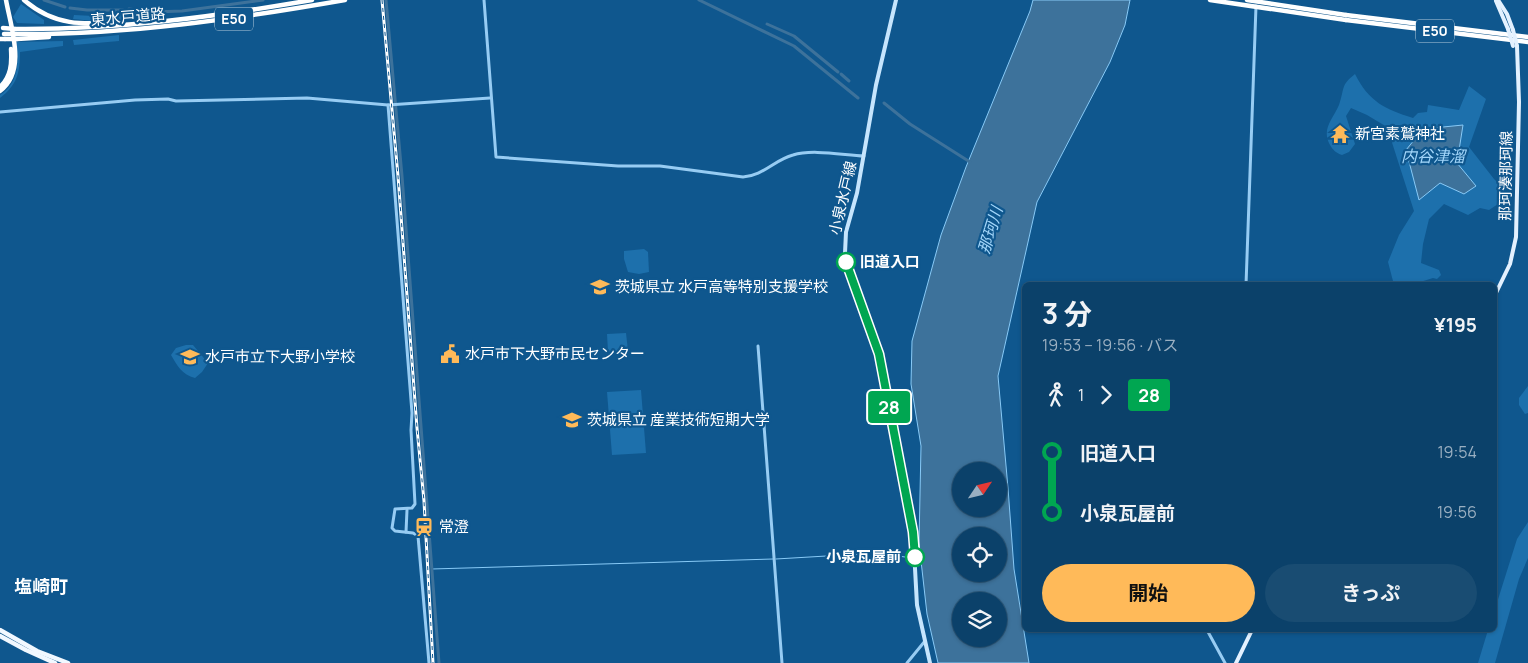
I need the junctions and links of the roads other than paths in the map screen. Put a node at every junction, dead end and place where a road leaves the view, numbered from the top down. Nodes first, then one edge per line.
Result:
1 (4, 0) edge
2 (24, 0) edge
3 (312, 0) edge
4 (346, 0) edge
5 (484, 0) edge
6 (896, 0) edge
7 (1210, 0) edge
8 (1247, 0) edge
9 (1256, 0) edge
10 (1497, 0) edge
11 (1346, 17) junction
12 (121, 26) junction
13 (2, 28) edge
14 (2, 37) edge
15 (1528, 37) edge
16 (1528, 42) edge
17 (1515, 46) junction
18 (0, 87) edge
19 (0, 91) edge
20 (490, 98) junction
21 (388, 105) junction
22 (0, 112) edge
23 (864, 156) junction
24 (1246, 282) edge
25 (1497, 291) edge
26 (758, 346) dead end
27 (407, 510) junction
28 (406, 532) junction
29 (0, 630) edge
30 (1208, 632) edge
31 (1251, 632) edge
32 (0, 636) edge
33 (925, 640) junction
34 (55, 663) edge
35 (68, 663) edge
36 (429, 663) edge
37 (782, 663) edge
38 (907, 663) edge
39 (930, 663) edge
40 (1225, 663) edge
41 (1236, 663) edge

1 - 18 highway
1 - 19 highway
2 - 12 highway
3 - 12 highway, 東水戸道路 / E50
4 - 12 highway, 東水戸道路 / E50
5 - 20 street
6 - 23 main road, 小泉水戸線
7 - 11 highway, E50, bridge
8 - 11 highway, E50, bridge
9 - 24 street
10 - 17 main road, 那珂湊那珂線, bridge
10 - 17 main road, 那珂湊那珂線, bridge
11 - 15 highway, E50
11 - 16 highway, E50
12 - 13 highway, 東水戸道路 / E50, bridge
12 - 14 highway, 東水戸道路 / E50, bridge
17 - 25 main road, 那珂湊那珂線
20 - 21 street
20 - 23 street
21 - 22 street
21 - 27 street
23 - 33 main road, 小泉水戸線
26 - 37 street
27 - 28 street
27 - 28 street
28 - 36 street
29 - 35 highway
30 - 40 street
31 - 41 main road
32 - 34 highway
33 - 38 street
33 - 39 main road, 小泉水戸線

